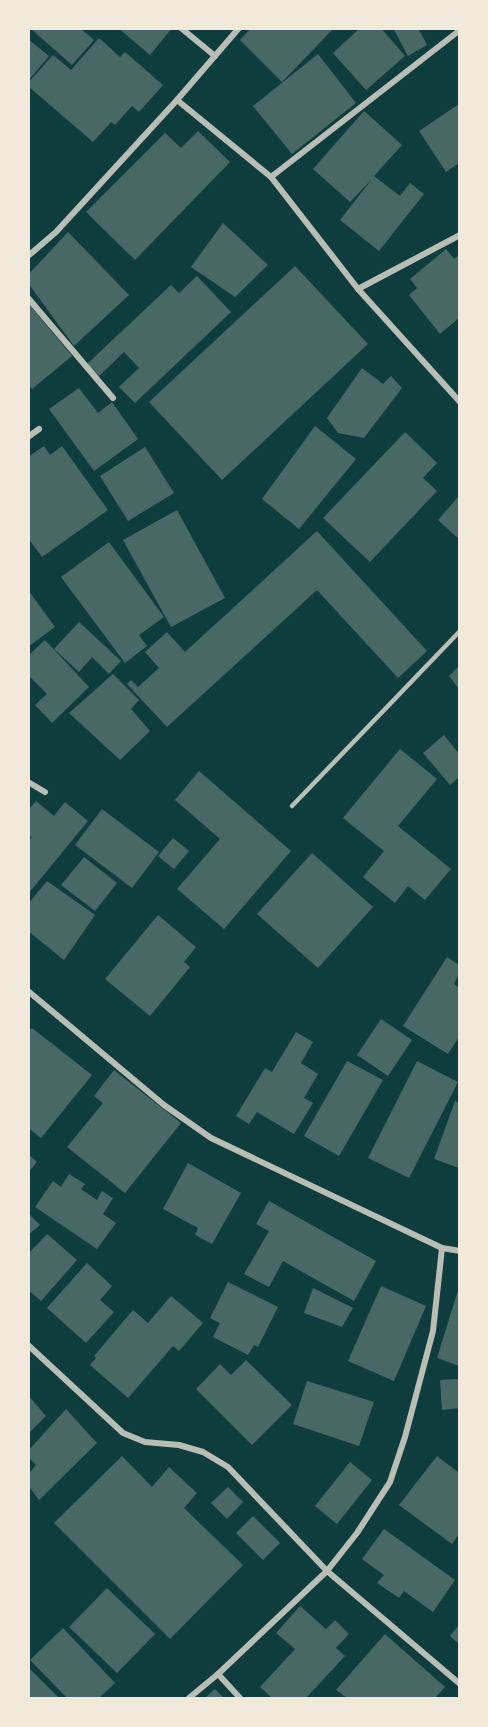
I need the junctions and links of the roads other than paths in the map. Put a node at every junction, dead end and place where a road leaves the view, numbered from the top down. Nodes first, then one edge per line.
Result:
1 (181, 28) edge
2 (239, 28) edge
3 (459, 30) edge
4 (215, 56) junction
5 (177, 100) junction
6 (270, 177) junction
7 (459, 235) edge
8 (28, 256) edge
9 (358, 289) junction
10 (28, 298) edge
11 (113, 398) dead end
12 (459, 402) edge
13 (39, 429) dead end
14 (28, 437) edge
15 (459, 631) edge
16 (28, 782) edge
17 (45, 792) dead end
18 (292, 806) dead end
19 (28, 990) edge
20 (442, 1248) junction
21 (459, 1251) edge
22 (28, 1345) edge
23 (327, 1571) junction
24 (218, 1674) junction
25 (459, 1684) edge
26 (189, 1698) edge
27 (240, 1698) edge

1 - 4 street
2 - 4 street
3 - 6 street
4 - 5 street
5 - 6 street
5 - 8 street
6 - 9 street
7 - 9 street
9 - 12 street
10 - 11 street
13 - 14 street
15 - 18 lane
16 - 17 street
19 - 20 street
20 - 21 street
20 - 23 street
22 - 23 street
23 - 24 street
23 - 25 street
24 - 26 street
24 - 27 street

